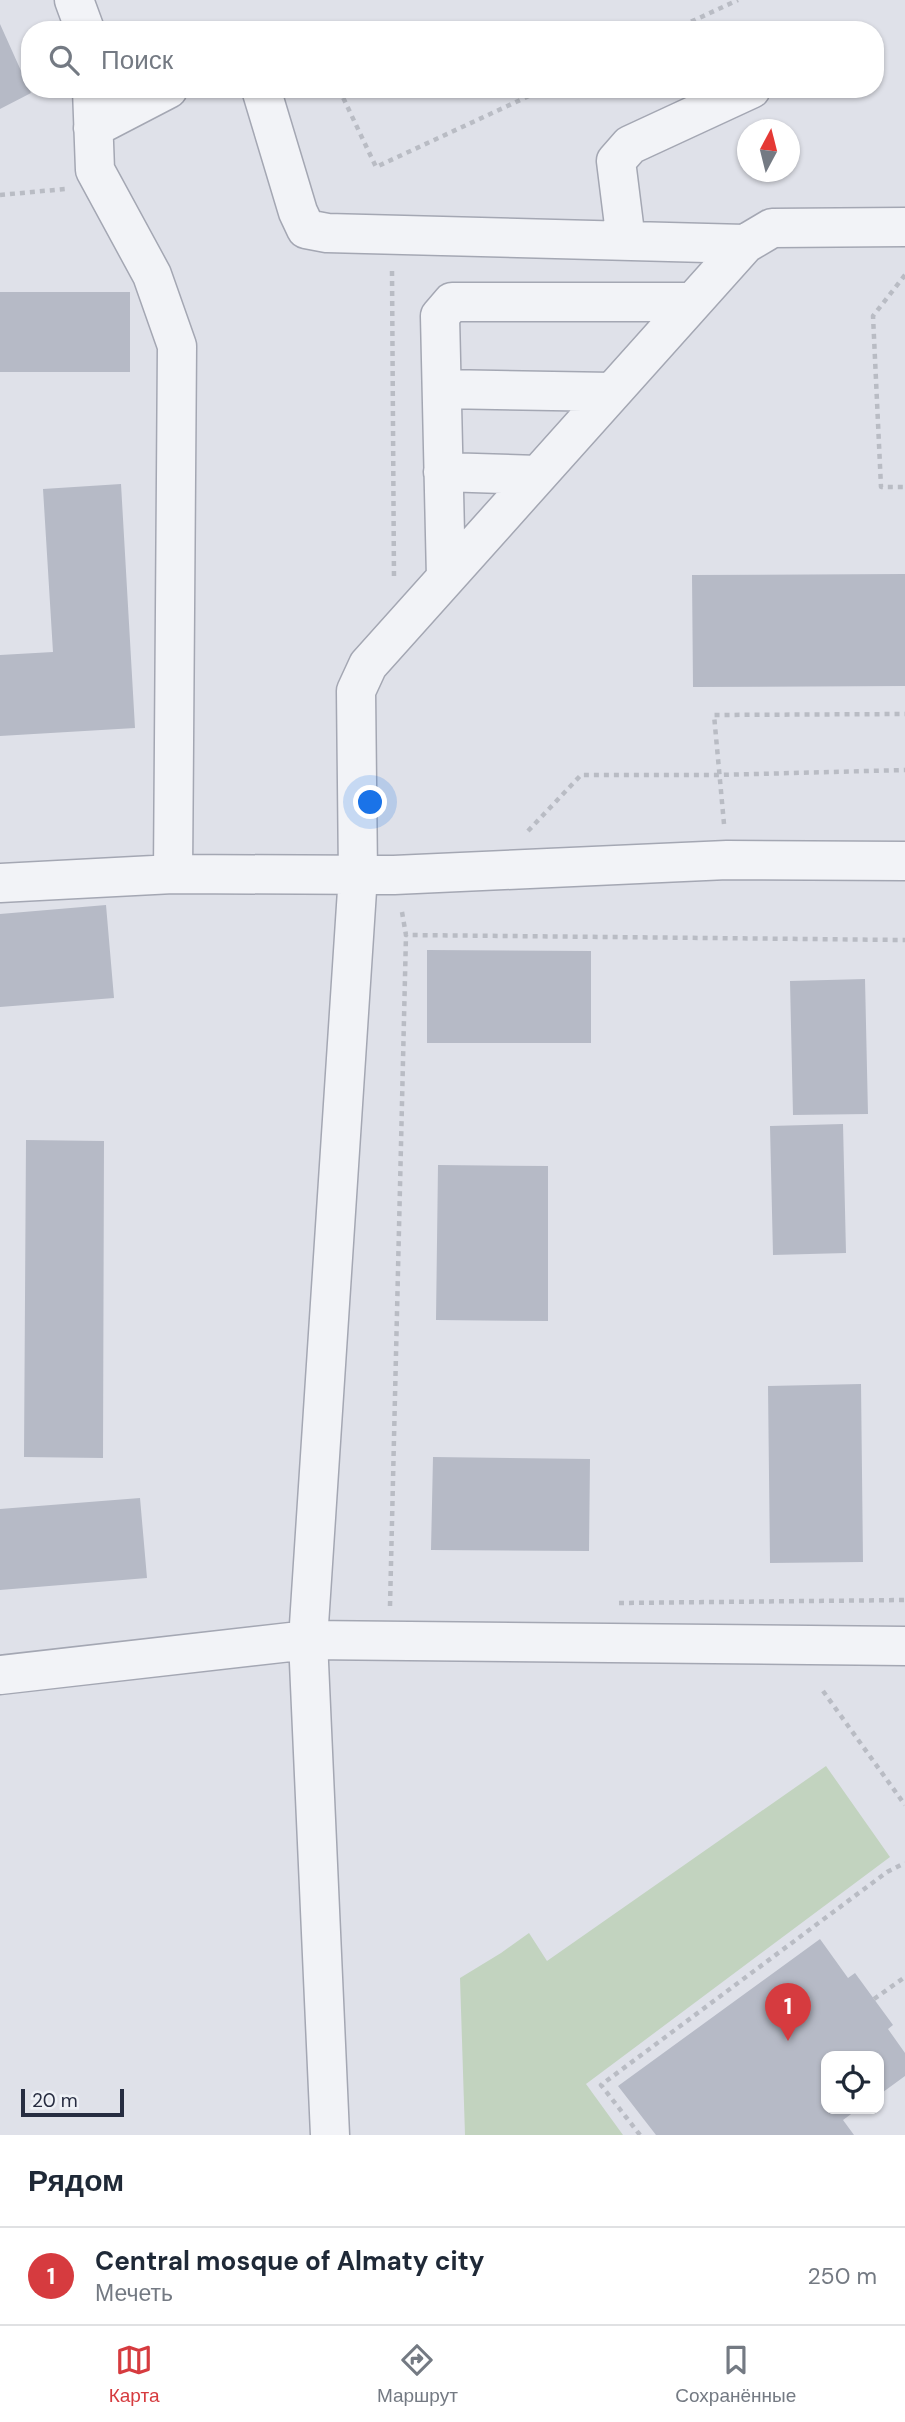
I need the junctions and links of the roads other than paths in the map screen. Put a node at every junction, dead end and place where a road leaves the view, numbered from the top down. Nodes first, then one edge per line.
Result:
1 (74, 0) edge
2 (82, 21) edge
3 (92, 98) edge
4 (151, 98) edge
5 (264, 98) edge
6 (732, 98) edge
7 (93, 128) junction
8 (905, 227) edge
9 (626, 241) junction
10 (745, 244) junction
11 (693, 302) junction
12 (442, 389) junction
13 (612, 392) junction
14 (443, 472) junction
15 (538, 475) junction
16 (446, 578) junction
17 (905, 861) edge
18 (173, 874) junction
19 (376, 875) junction
20 (0, 883) edge
21 (308, 1640) junction
22 (905, 1646) edge
23 (0, 1675) edge
24 (330, 2135) edge

1 - 2 street
3 - 7 street
4 - 7 street
5 - 9 street
6 - 9 street
7 - 18 street
8 - 10 street
9 - 10 street
10 - 11 street
11 - 12 street
11 - 13 street
12 - 13 street
12 - 14 street
13 - 15 street
14 - 15 street
14 - 16 street
15 - 16 street
16 - 19 street
17 - 19 street
18 - 19 street
18 - 20 street
19 - 21 street
21 - 22 street
21 - 23 street
21 - 24 street

